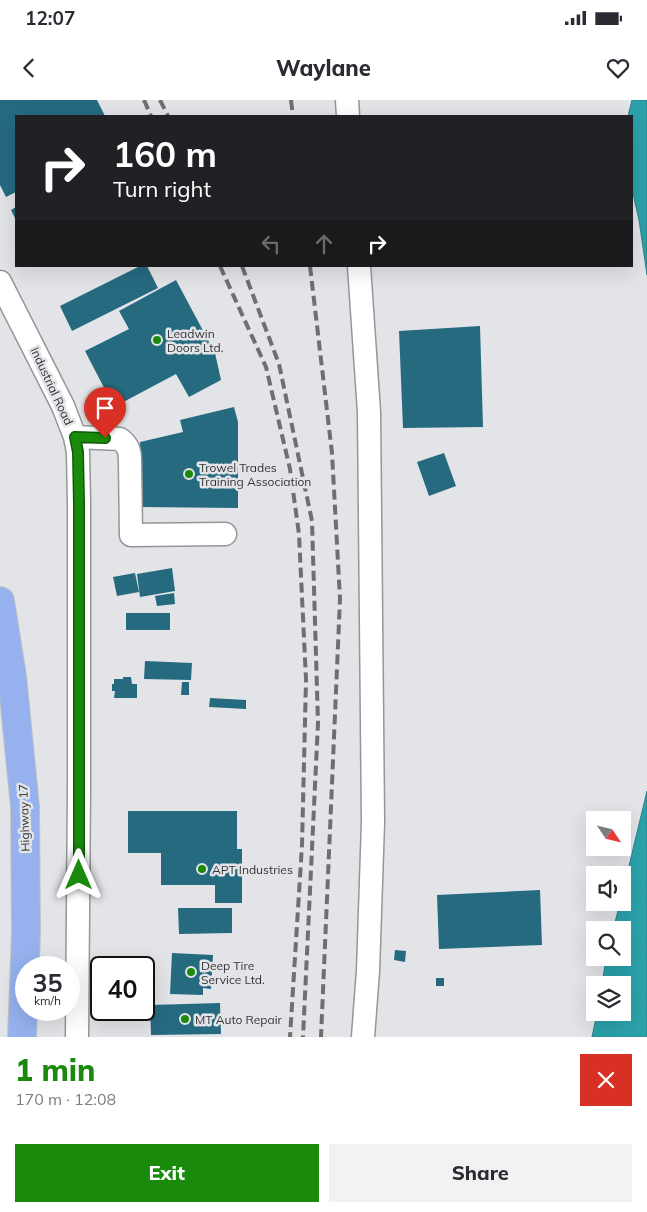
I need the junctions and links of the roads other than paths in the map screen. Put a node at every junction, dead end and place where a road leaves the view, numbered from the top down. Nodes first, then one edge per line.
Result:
1 (347, 100) edge
2 (348, 115) edge
3 (359, 267) edge
4 (0, 282) edge
5 (75, 437) junction
6 (225, 534) dead end
7 (0, 601) edge
8 (22, 1037) edge
9 (77, 1037) edge
10 (363, 1037) edge

1 - 2 street
3 - 10 street
4 - 5 street, Industrial Road
5 - 6 street
5 - 9 street, Industrial Road
7 - 8 highway, Highway 17

